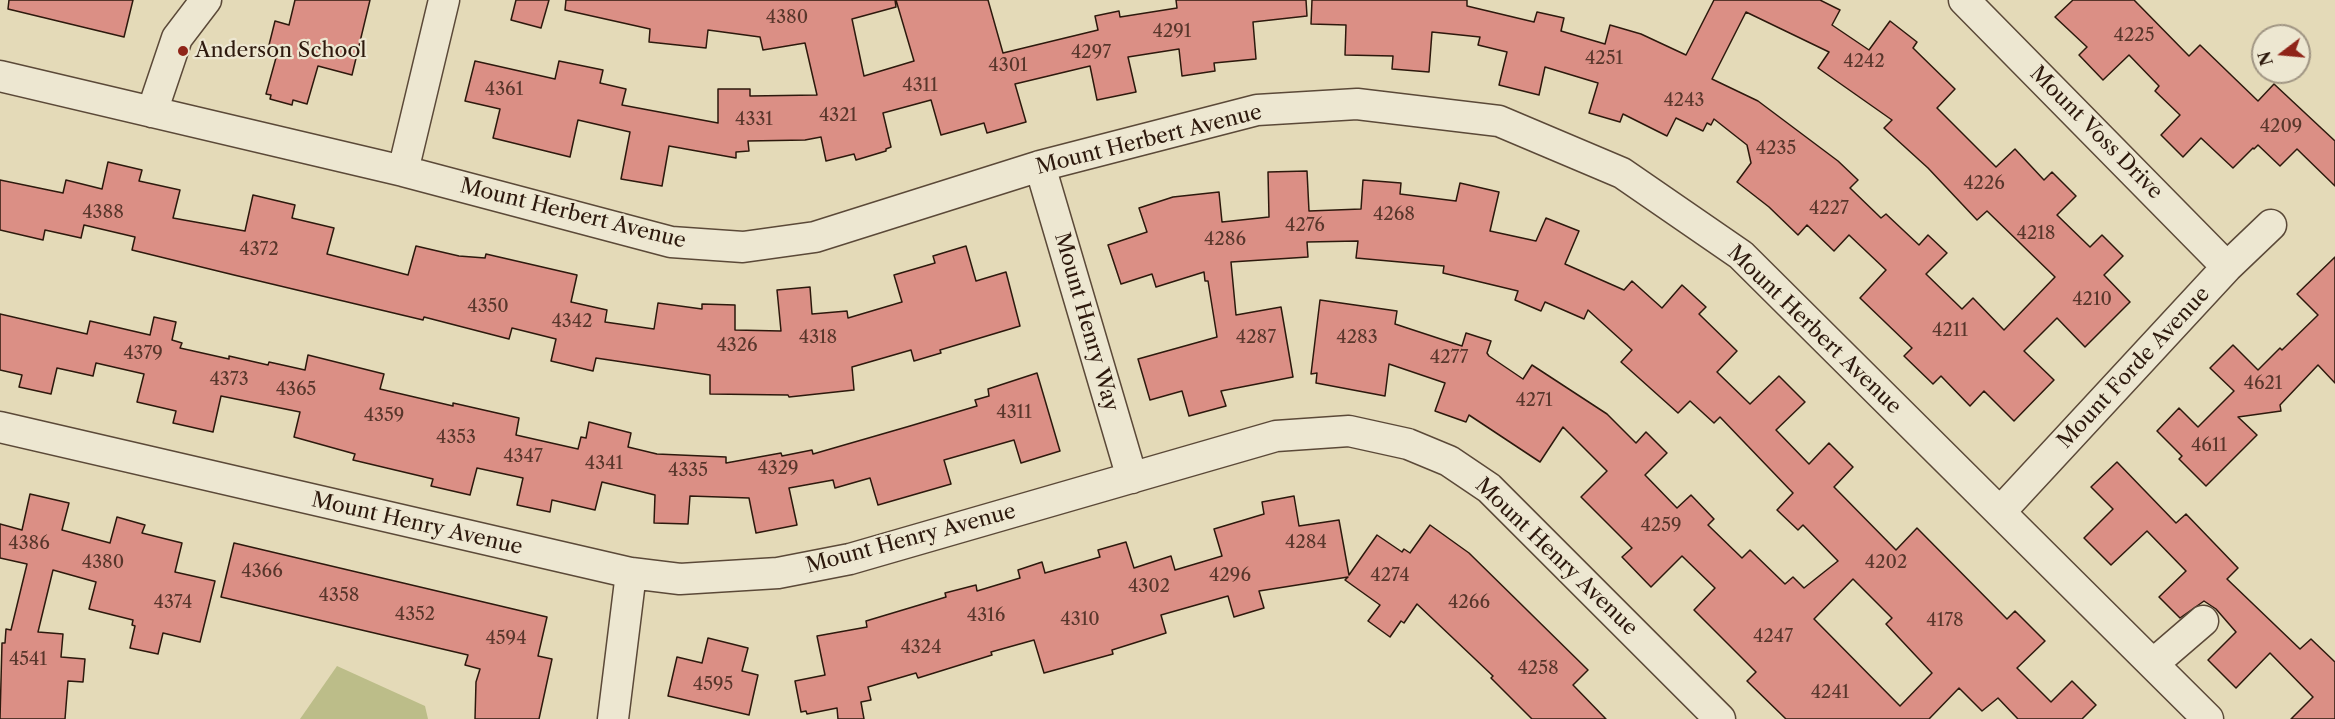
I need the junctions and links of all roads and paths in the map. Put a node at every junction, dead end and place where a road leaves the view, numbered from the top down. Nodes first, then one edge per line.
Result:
1 (206, 0) edge
2 (444, 0) edge
3 (1964, 0) edge
4 (0, 76) edge
5 (152, 112) junction
6 (1040, 166) junction
7 (403, 171) junction
8 (2271, 225) dead end
9 (2227, 267) junction
10 (0, 427) edge
11 (1132, 478) junction
12 (2000, 512) junction
13 (631, 573) junction
14 (2203, 621) dead end
15 (2153, 664) junction
16 (613, 719) edge
17 (1720, 719) edge
18 (2208, 719) edge

1 - 5 street
2 - 7 street
3 - 9 street, Mount Voss Drive
4 - 5 street, Mount Herbert Avenue
5 - 7 street, Mount Herbert Avenue
6 - 7 street, Mount Herbert Avenue
6 - 11 street, Mount Henry Way
6 - 12 street, Mount Herbert Avenue
8 - 9 street, Mount Forde Avenue
9 - 12 street, Mount Forde Avenue
10 - 13 street, Mount Henry Avenue
11 - 13 street, Mount Henry Avenue
11 - 17 street, Mount Henry Avenue
12 - 15 street, Mount Herbert Avenue
13 - 16 street
14 - 15 street
15 - 18 street, Mount Herbert Avenue

